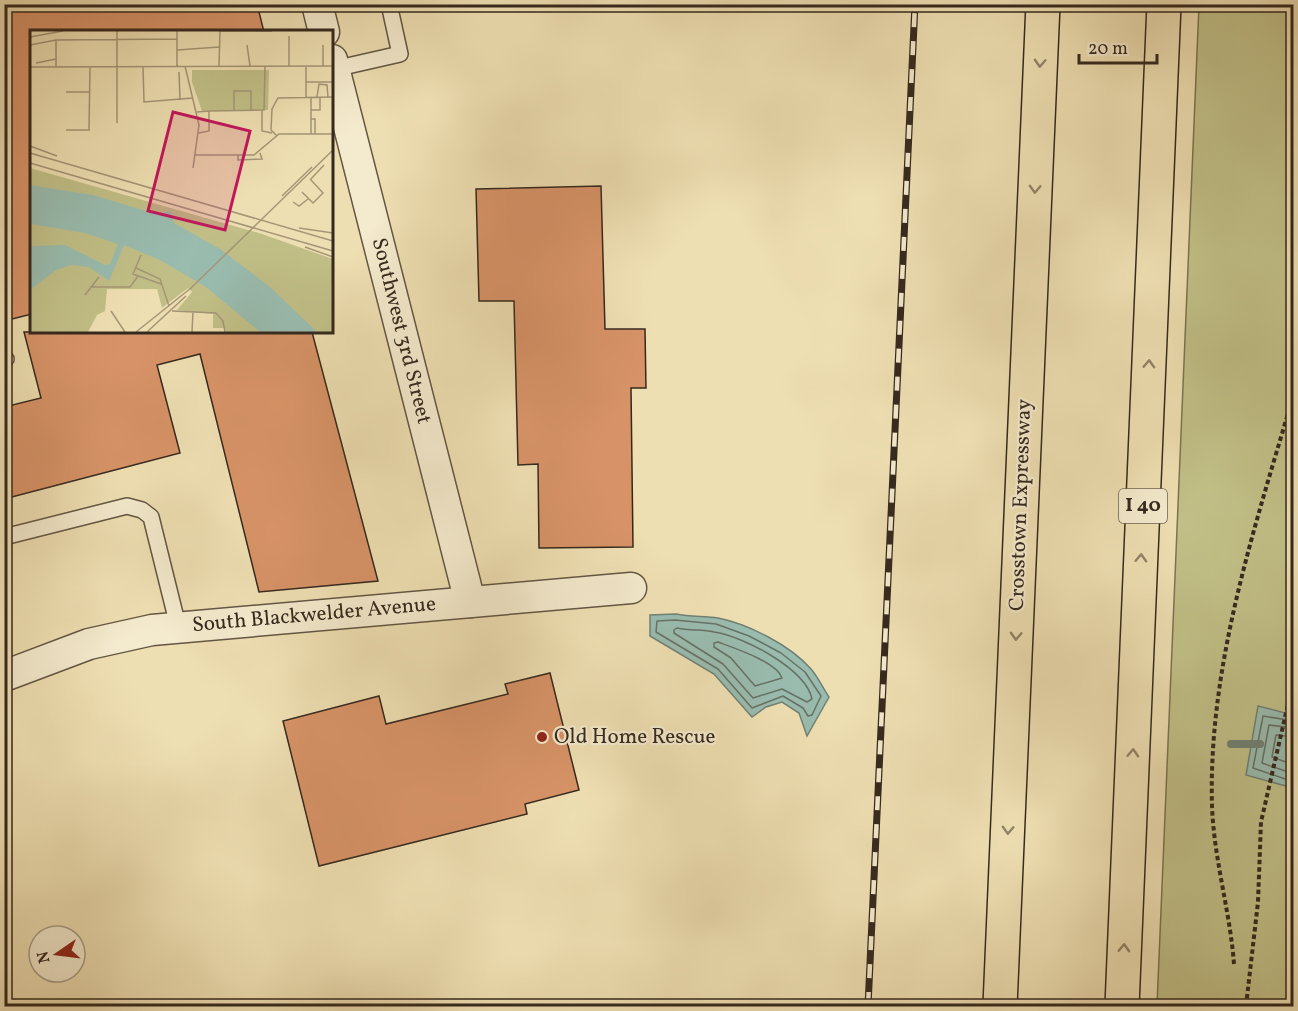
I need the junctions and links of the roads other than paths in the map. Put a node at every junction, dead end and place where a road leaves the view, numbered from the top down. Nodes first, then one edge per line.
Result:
1 (317, 4) edge
2 (389, 4) edge
3 (1043, 4) edge
4 (1164, 4) edge
5 (324, 30) edge
6 (333, 65) edge
7 (4, 537) edge
8 (631, 588) dead end
9 (470, 602) junction
10 (178, 627) junction
11 (4, 676) edge
12 (1000, 1006) edge
13 (1122, 1006) edge

1 - 5 street
2 - 6 lane
3 -> 12 highway, Crosstown Expressway
13 -> 4 highway, I 40
6 - 9 street, Southwest 3rd Street
7 - 10 lane
8 - 9 street, South Blackwelder Avenue
9 - 10 street, South Blackwelder Avenue
10 - 11 street, South Blackwelder Avenue

